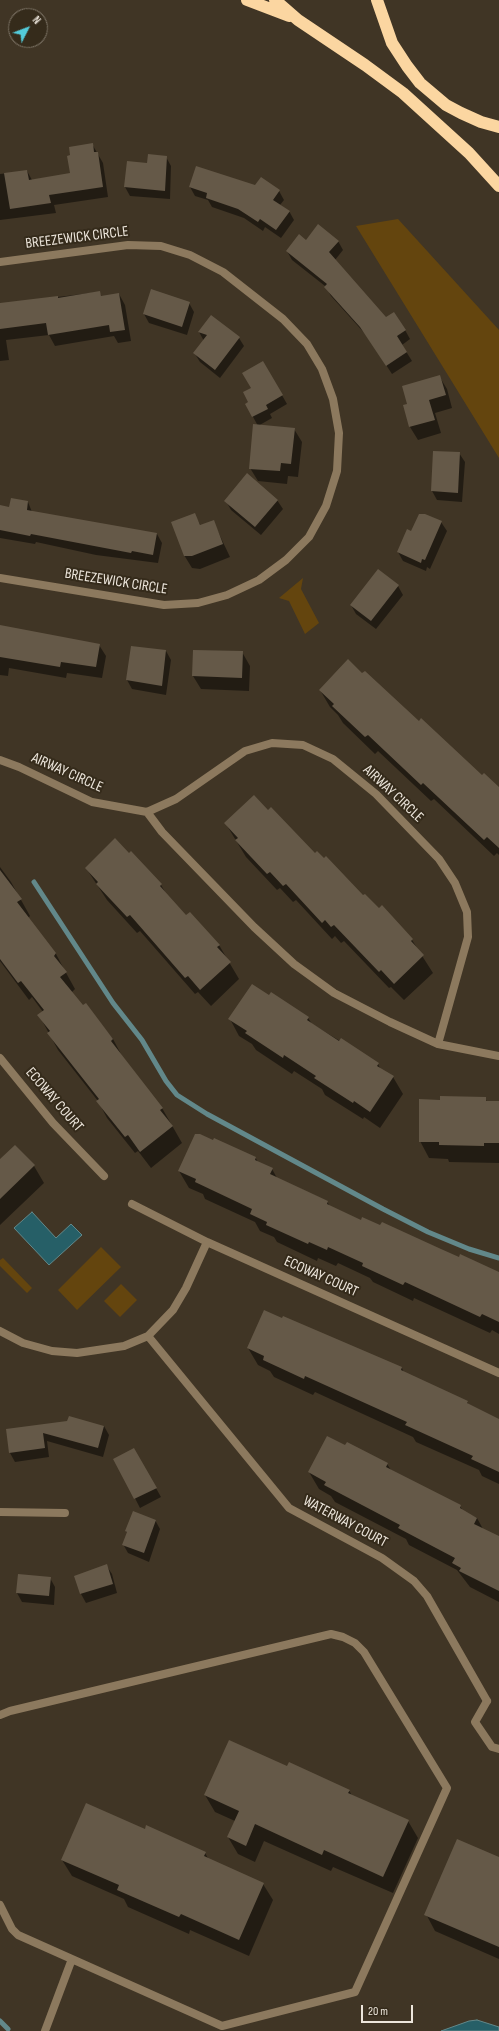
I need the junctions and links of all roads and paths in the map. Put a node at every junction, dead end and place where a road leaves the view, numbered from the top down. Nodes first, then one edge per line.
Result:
1 (247, 0) edge
2 (275, 0) edge
3 (377, 0) edge
4 (298, 20) junction
5 (499, 127) edge
6 (499, 186) edge
7 (0, 262) edge
8 (0, 578) edge
9 (0, 760) edge
10 (147, 812) junction
11 (438, 1044) junction
12 (499, 1056) edge
13 (0, 1058) edge
14 (104, 1176) dead end
15 (132, 1204) dead end
16 (207, 1242) junction
17 (0, 1331) edge
18 (148, 1336) junction
19 (499, 1374) edge
20 (0, 1512) edge
21 (65, 1513) dead end
22 (0, 1716) edge
23 (499, 1749) edge
24 (0, 1906) edge
25 (72, 1959) junction
26 (45, 2031) edge

1 - 4 highway
2 - 4 highway
3 - 5 highway
4 - 6 highway
7 - 8 street, BREEZEWICK CIRCLE
9 - 10 street, AIRWAY CIRCLE
10 - 11 street
10 - 11 street, AIRWAY CIRCLE
11 - 12 street
13 - 14 street, ECOWAY COURT
15 - 16 street, ECOWAY COURT
16 - 18 street
16 - 19 street, ECOWAY COURT
17 - 18 street
18 - 23 street, WATERWAY COURT
20 - 21 street
22 - 25 street
24 - 25 street
25 - 26 street

